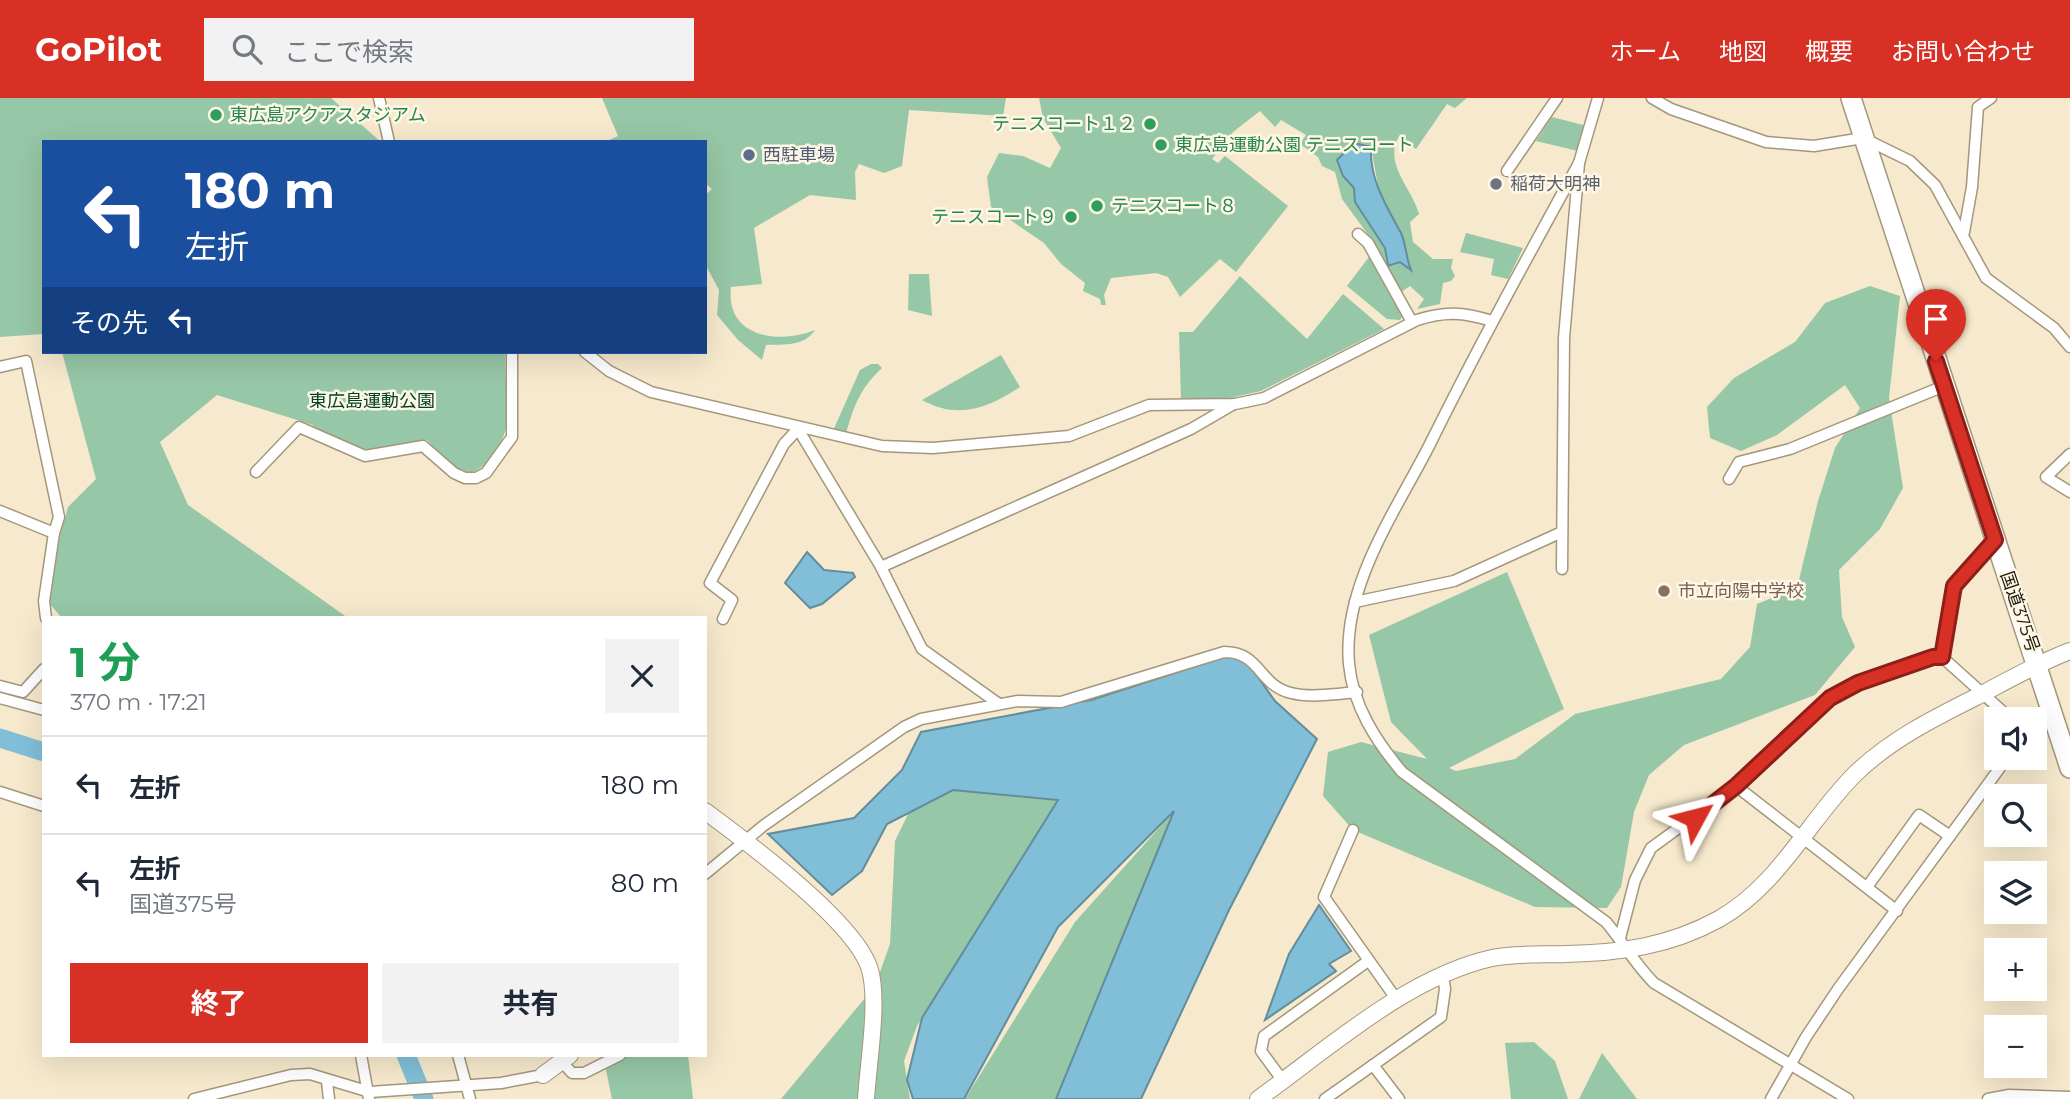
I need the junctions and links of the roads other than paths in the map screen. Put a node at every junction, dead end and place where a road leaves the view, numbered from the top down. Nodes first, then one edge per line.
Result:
1 (379, 98) edge
2 (1557, 98) edge
3 (1598, 98) edge
4 (1652, 98) edge
5 (1850, 98) edge
6 (1991, 98) edge
7 (1863, 138) junction
8 (389, 140) edge
9 (1579, 163) junction
10 (1507, 171) dead end
11 (1964, 232) junction
12 (1358, 234) dead end
13 (1492, 321) junction
14 (1412, 322) junction
15 (2070, 347) edge
16 (512, 354) edge
17 (588, 354) edge
18 (0, 367) edge
19 (1944, 386) junction
20 (1235, 404) junction
21 (798, 429) junction
22 (2070, 454) edge
23 (256, 472) dead end
24 (1728, 479) dead end
25 (2070, 492) edge
26 (0, 511) edge
27 (1562, 532) junction
28 (54, 533) junction
29 (1995, 540) junction
30 (881, 567) junction
31 (1562, 569) dead end
32 (1355, 602) junction
33 (46, 616) edge
34 (723, 619) dead end
35 (2070, 651) edge
36 (1942, 657) junction
37 (2038, 663) junction
38 (42, 671) edge
39 (0, 686) edge
40 (1357, 692) junction
41 (1983, 693) junction
42 (0, 698) edge
43 (999, 704) junction
44 (2049, 704) junction
45 (1998, 707) edge
46 (2047, 707) edge
47 (42, 709) edge
48 (2070, 768) edge
49 (1998, 770) edge
50 (1736, 786) junction
51 (1, 795) edge
52 (42, 805) edge
53 (707, 813) edge
54 (1353, 830) dead end
55 (1950, 836) junction
56 (1805, 838) junction
57 (743, 841) junction
58 (707, 872) edge
59 (1867, 887) junction
60 (1897, 911) junction
61 (1623, 945) junction
62 (1368, 961) junction
63 (1443, 974) junction
64 (1397, 1000) junction
65 (361, 1057) edge
66 (458, 1057) edge
67 (616, 1057) edge
68 (566, 1059) edge
69 (1373, 1065) junction
70 (1791, 1065) junction
71 (543, 1075) joint
72 (1283, 1081) junction
73 (327, 1082) dead end
74 (465, 1086) junction
75 (369, 1094) edge
76 (2070, 1097) edge
77 (194, 1099) edge
78 (329, 1099) edge
79 (470, 1099) edge
80 (866, 1099) edge
81 (1258, 1099) edge
82 (1325, 1099) edge
83 (1399, 1099) edge
84 (1772, 1099) edge
85 (1848, 1099) edge
86 (1988, 1099) edge

1 - 8 street
2 - 10 street
3 - 9 street
4 - 7 street
5 - 7 highway, 国道375号
6 - 11 street
7 - 11 street
7 - 19 highway, 国道375号
9 - 13 street
9 - 27 street
11 - 15 street
12 - 14 street
13 - 14 street
13 - 32 street
14 - 20 street
16 - 23 street
17 - 21 street
18 - 28 street
19 - 24 street
19 - 29 highway, 国道375号
20 - 21 street
20 - 30 street
21 - 30 street
21 - 34 street
22 - 25 street
26 - 28 street
27 - 31 street
27 - 32 street
28 - 33 street
29 - 36 street
29 - 37 highway, 国道375号
30 - 43 street
32 - 40 street
35 - 37 street
36 - 41 street
36 - 50 street
37 - 41 street
37 - 44 highway, 国道375号
38 - 39 street
40 - 43 street
40 - 61 street
41 - 45 street
41 - 56 street
42 - 47 street
43 - 57 street
44 - 46 street
44 - 48 highway, 国道375号
49 - 55 street
50 - 56 street
50 - 61 street
51 - 52 street
53 - 57 street
54 - 62 street
55 - 59 street
55 - 60 street
56 - 59 street
56 - 61 street
57 - 58 street
57 - 80 street
59 - 60 street
60 - 70 street
61 - 63 street
61 - 70 street
62 - 64 street
62 - 72 street
63 - 64 street
63 - 69 street
64 - 72 street
65 - 75 street
66 - 74 street
67 - 68 street
68 - 71 street
69 - 82 street
69 - 83 street
70 - 84 street
70 - 85 street
71 - 74 street
72 - 81 street
73 - 78 street
74 - 75 street
74 - 79 street
75 - 77 street
76 - 86 street

